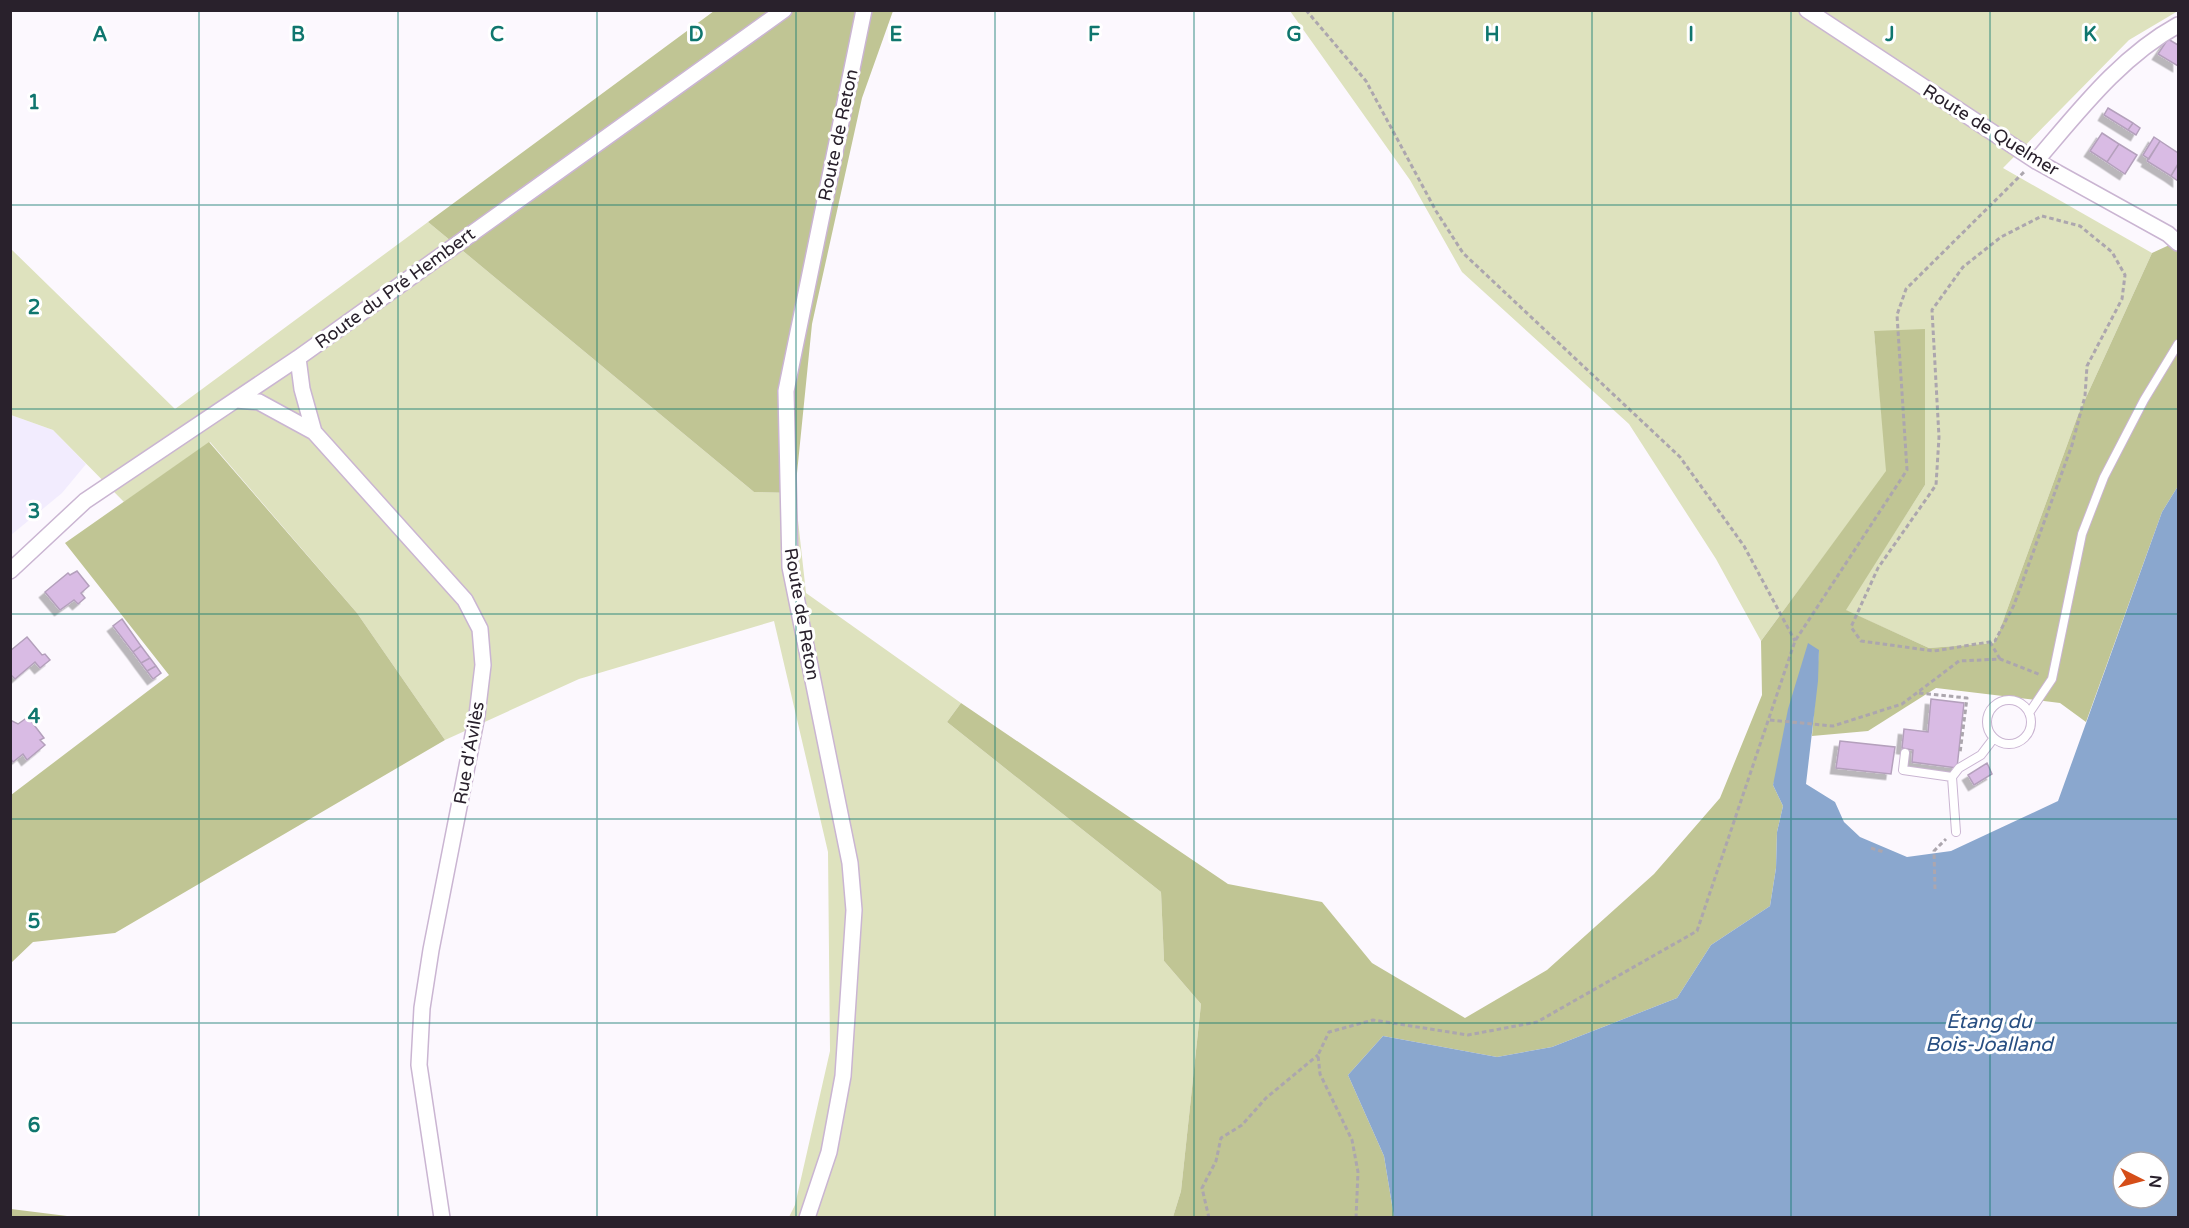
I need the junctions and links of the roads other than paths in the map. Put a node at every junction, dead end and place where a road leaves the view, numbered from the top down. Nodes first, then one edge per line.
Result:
1 (784, 10) edge
2 (864, 10) edge
3 (1807, 10) edge
4 (2178, 25) edge
5 (2036, 160) junction
6 (2178, 243) edge
7 (2178, 344) edge
8 (298, 358) junction
9 (236, 400) junction
10 (314, 432) junction
11 (10, 571) edge
12 (2029, 713) junction
13 (1994, 738) junction
14 (1905, 753) dead end
15 (1952, 777) junction
16 (1956, 832) road end
17 (442, 1218) edge
18 (807, 1218) edge

1 - 8 street, Route du Pré Hembert
2 - 18 street, Route de Reton
3 - 5 street, Route de Quelmer
4 - 5 street
5 - 6 street, Route de Quelmer
7 - 12 lane
8 - 9 street, Route du Pré Hembert
8 - 10 street
9 - 10 street, Rue d'Avilès
9 - 11 street, Route du Pré Hembert
10 - 17 street, Rue d'Avilès
12 - 13 lane
12 - 13 lane
13 - 15 lane
14 - 15 lane
15 - 16 lane

